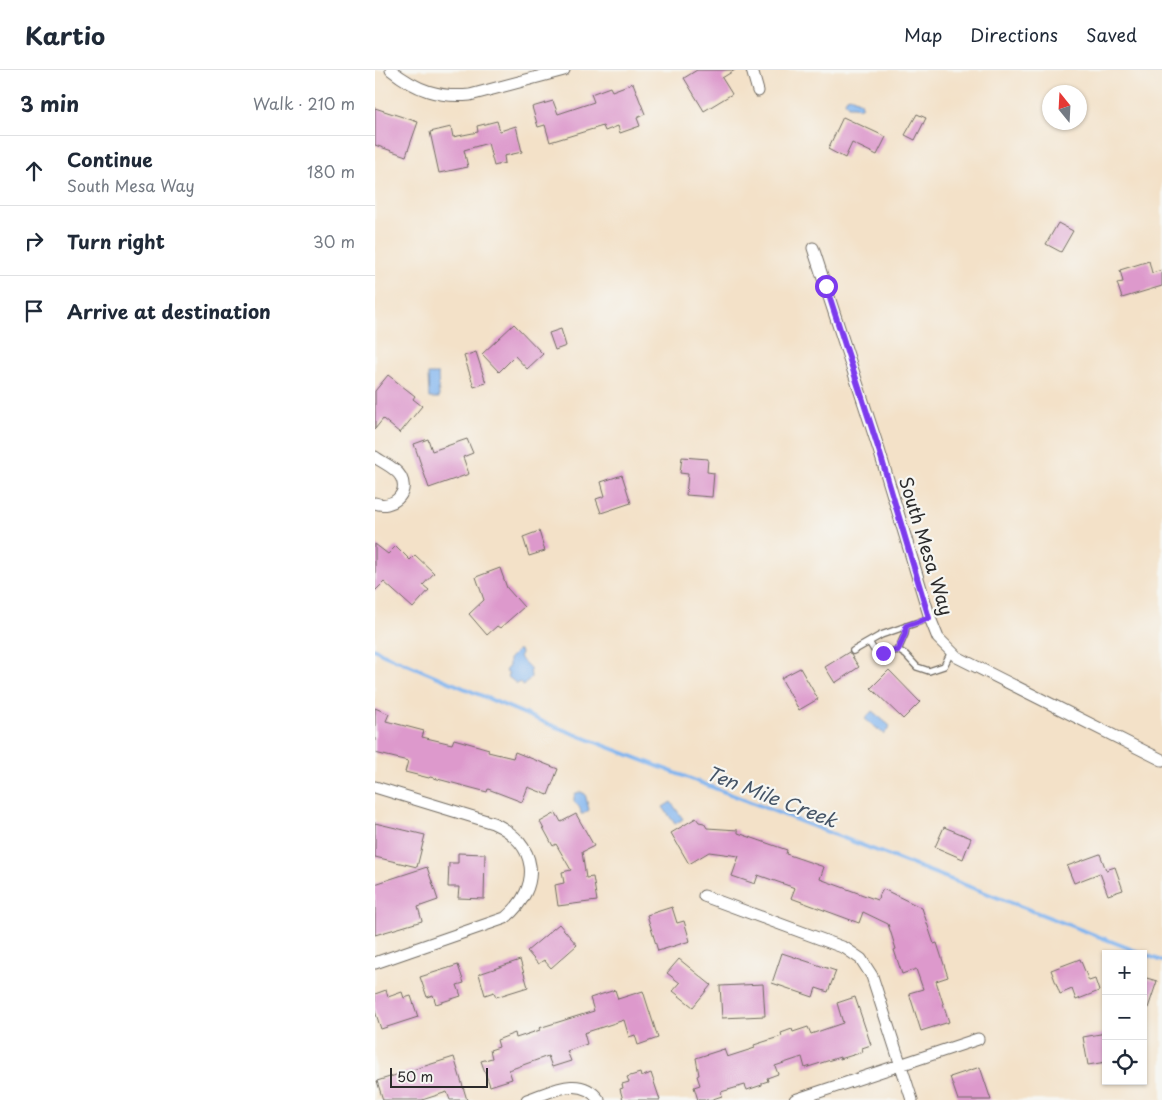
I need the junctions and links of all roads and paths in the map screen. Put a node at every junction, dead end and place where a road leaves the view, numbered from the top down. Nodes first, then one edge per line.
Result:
1 (391, 70) edge
2 (564, 70) edge
3 (752, 70) edge
4 (758, 91) dead end
5 (813, 248) dead end
6 (375, 457) edge
7 (375, 503) edge
8 (929, 618) junction
9 (906, 626) junction
10 (869, 642) junction
11 (898, 650) junction
12 (853, 651) dead end
13 (951, 652) junction
14 (1162, 760) edge
15 (375, 787) edge
16 (704, 896) dead end
17 (375, 963) edge
18 (978, 1039) dead end
19 (901, 1065) junction
20 (527, 1100) edge
21 (599, 1100) edge
22 (795, 1100) edge
23 (912, 1100) edge

1 - 2 street
3 - 4 street
5 - 8 street, South Mesa Way
6 - 7 street
8 - 9 lane
8 - 13 street, South Mesa Way
9 - 10 lane
9 - 11 lane
10 - 11 lane
10 - 12 lane
11 - 13 lane
13 - 14 street, South Mesa Way
15 - 17 street
16 - 19 street
18 - 19 street
19 - 22 street
19 - 23 street
20 - 21 street

